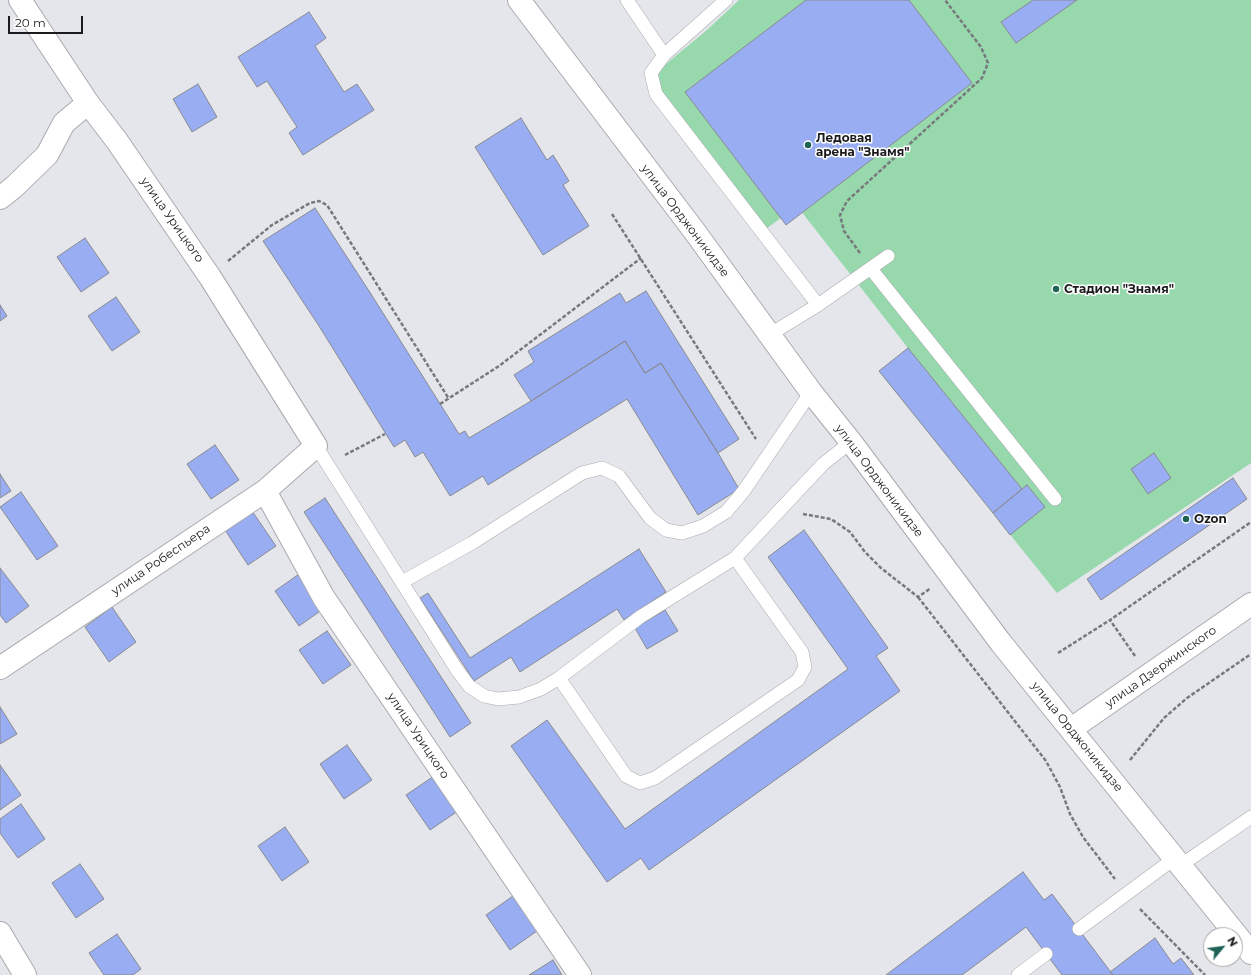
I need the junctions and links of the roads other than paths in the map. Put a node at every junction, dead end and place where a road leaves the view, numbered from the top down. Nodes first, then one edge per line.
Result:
1 (20, 0) edge
2 (627, 0) edge
3 (726, 0) edge
4 (527, 3) edge
5 (664, 55) junction
6 (88, 103) junction
7 (0, 198) edge
8 (888, 256) dead end
9 (871, 269) junction
10 (818, 305) junction
11 (769, 335) junction
12 (811, 392) junction
13 (851, 442) junction
14 (316, 446) junction
15 (265, 491) junction
16 (1055, 499) dead end
17 (735, 558) junction
18 (402, 582) junction
19 (1251, 604) edge
20 (0, 668) edge
21 (559, 678) junction
22 (1071, 729) junction
23 (1251, 817) edge
24 (1178, 861) junction
25 (1079, 930) dead end
26 (0, 933) edge
27 (1251, 953) edge
28 (1046, 954) dead end
29 (1021, 974) edge
30 (25, 975) edge
31 (580, 975) edge

1 - 6 street, улица Урицкого
2 - 5 lane
3 - 5 lane
4 - 11 street, улица Орджоникидзе
5 - 10 lane
6 - 7 street
6 - 14 street, улица Урицкого
8 - 9 lane
9 - 10 lane
9 - 16 lane
10 - 11 lane
11 - 12 street, улица Орджоникидзе
12 - 13 street, улица Орджоникидзе
12 - 18 lane
13 - 17 lane
13 - 22 street, улица Орджоникидзе
14 - 15 street, улица Робеспьера
14 - 18 lane
15 - 20 street, улица Робеспьера
15 - 31 street, улица Урицкого
17 - 21 lane
17 - 21 lane
18 - 21 lane
19 - 22 street, улица Дзержинского
22 - 24 street, улица Орджоникидзе
23 - 24 lane
24 - 25 lane
24 - 27 street, улица Орджоникидзе
26 - 30 street
28 - 29 lane

